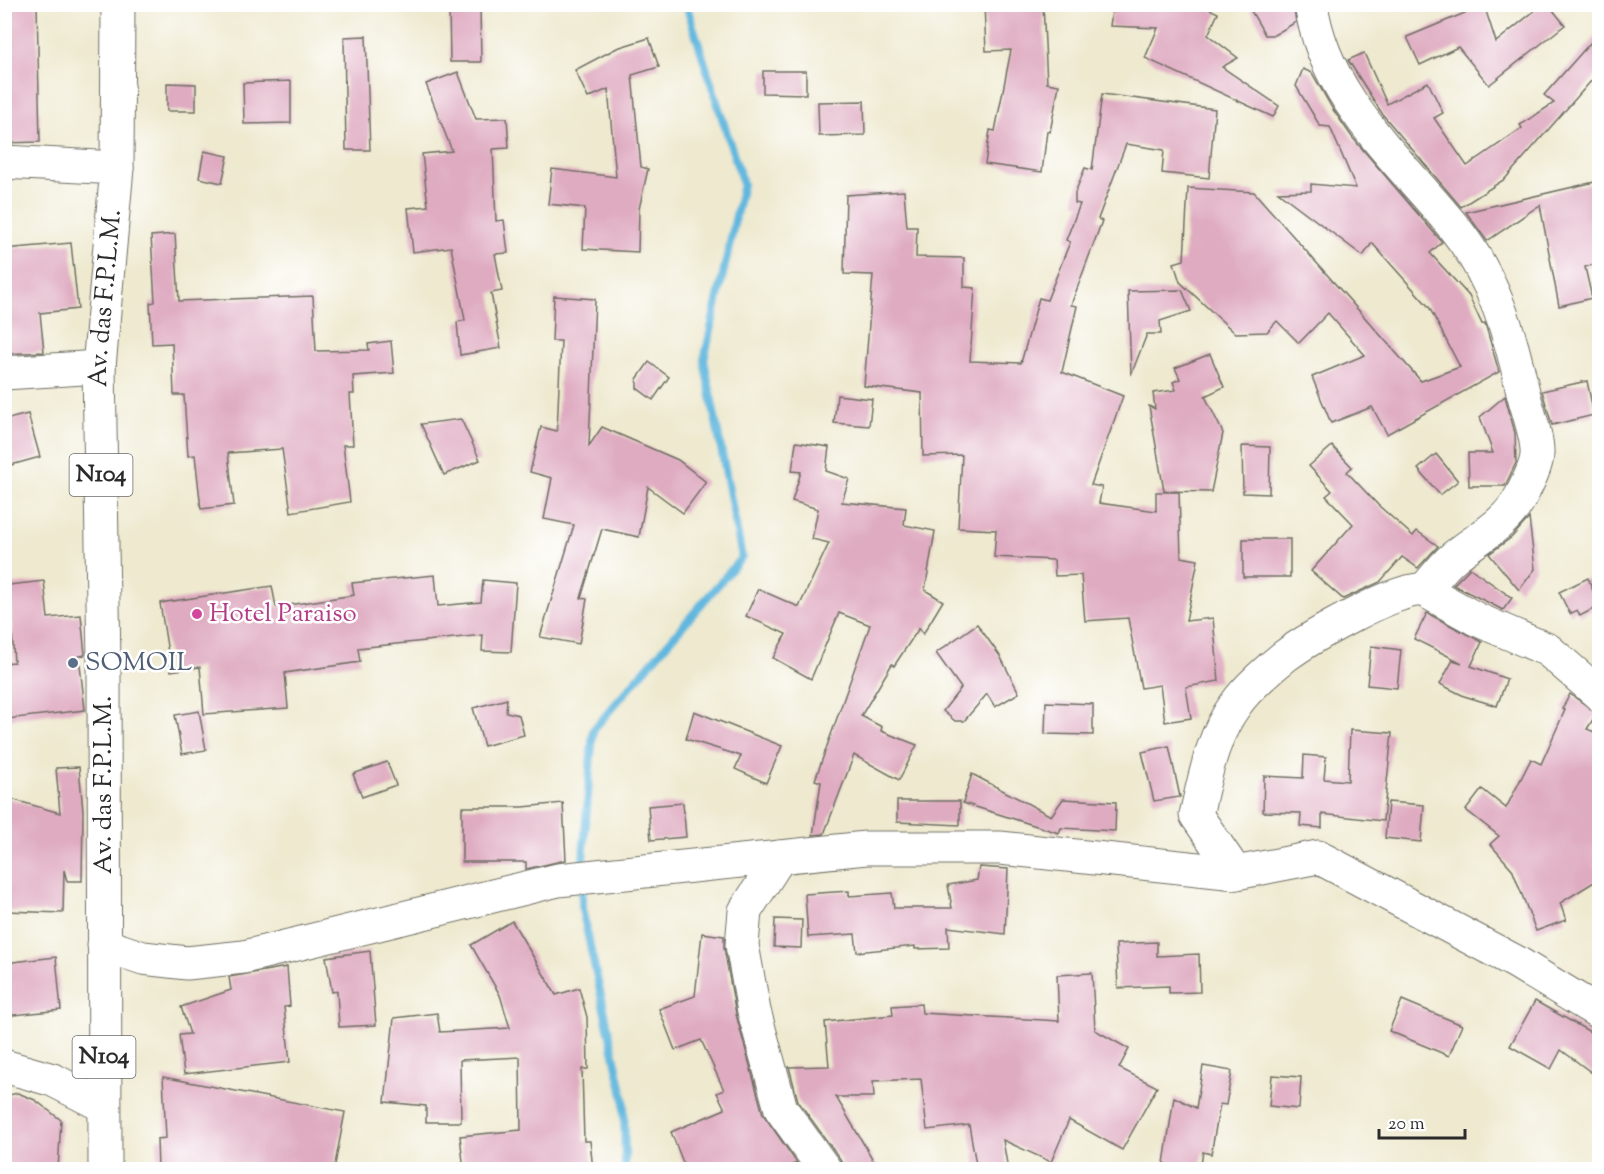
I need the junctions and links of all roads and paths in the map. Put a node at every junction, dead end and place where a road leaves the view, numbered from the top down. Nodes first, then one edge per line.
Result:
1 (118, 4) edge
2 (1311, 4) edge
3 (4, 162) edge
4 (117, 168) junction
5 (99, 368) junction
6 (4, 373) edge
7 (1424, 590) junction
8 (1599, 695) edge
9 (780, 857) junction
10 (1236, 873) junction
11 (104, 945) junction
12 (1599, 1013) edge
13 (4, 1066) edge
14 (104, 1106) junction
15 (105, 1170) edge
16 (825, 1170) edge

1 - 4 street, Av. das F.P.L.M. / N104
2 - 7 street
3 - 4 street
4 - 5 street, Av. das F.P.L.M. / N104
5 - 6 street
5 - 11 street, Av. das F.P.L.M. / N104
7 - 8 street
7 - 10 street
9 - 10 street
9 - 11 street
9 - 16 street
10 - 12 street
11 - 14 street, Av. das F.P.L.M. / N104
13 - 14 street
14 - 15 street, Av. das F.P.L.M. / N104

